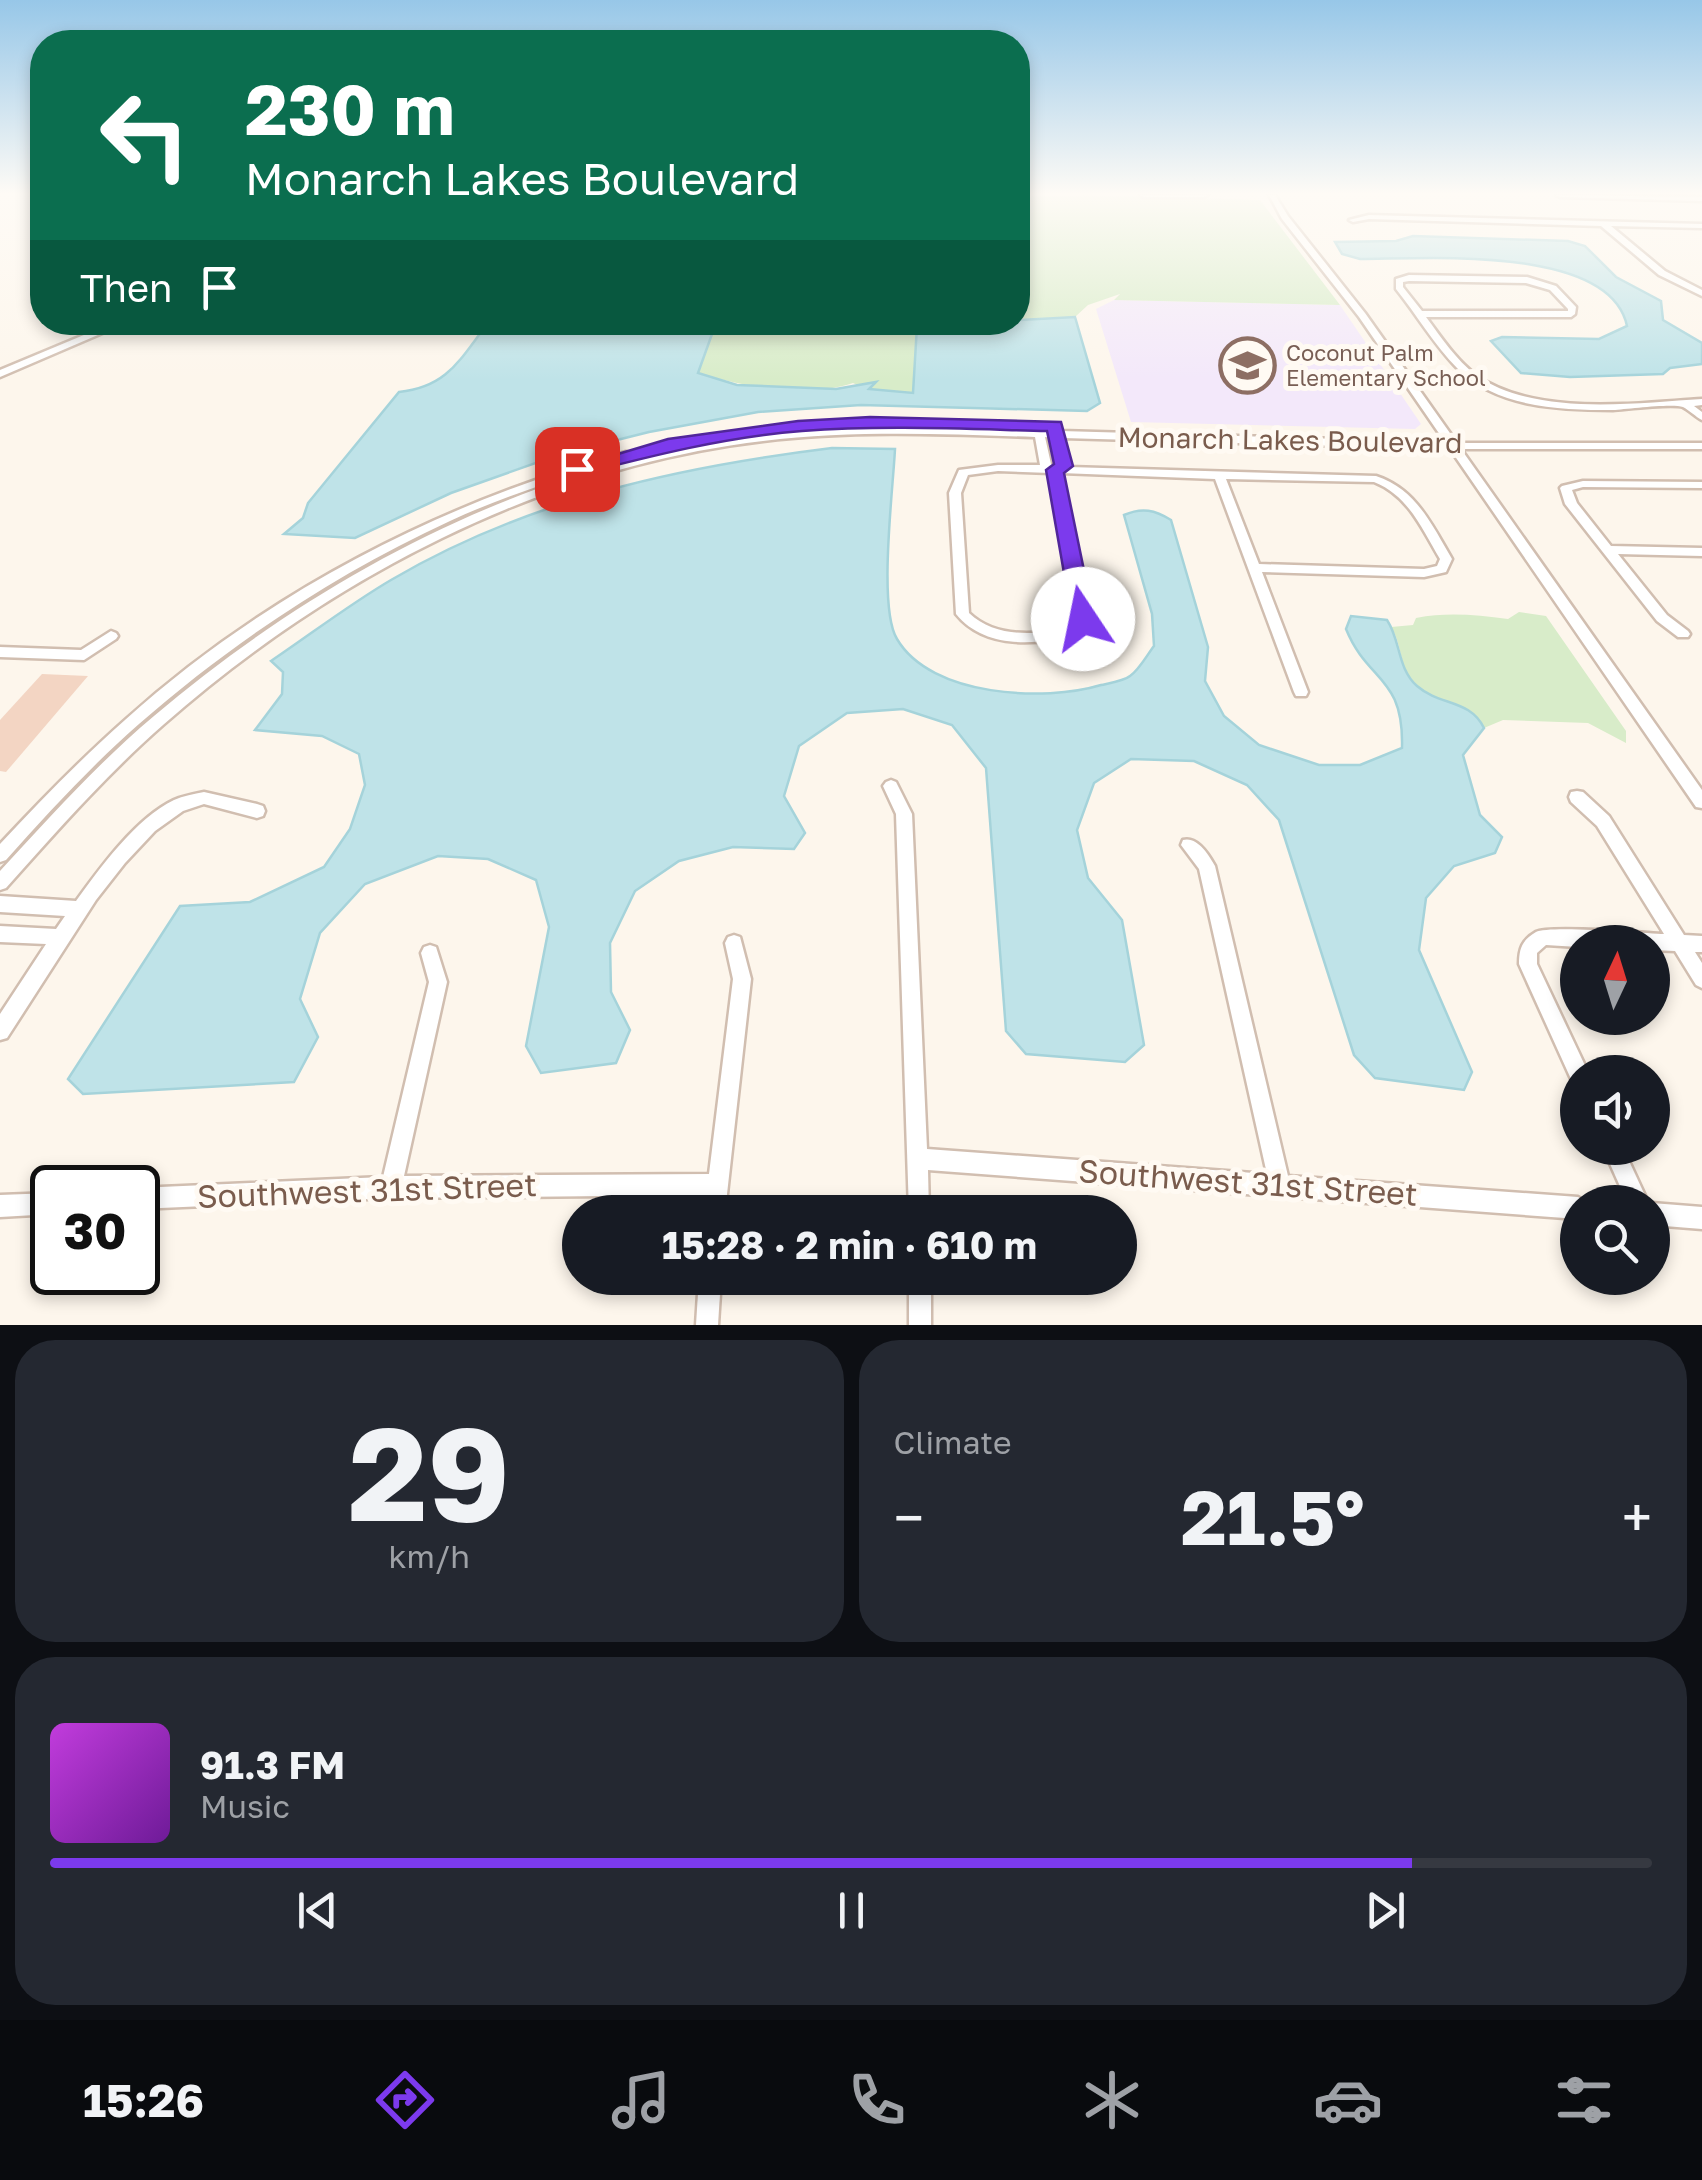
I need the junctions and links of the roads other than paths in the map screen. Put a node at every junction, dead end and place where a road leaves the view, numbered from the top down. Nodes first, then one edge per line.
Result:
1 (1316, 257) edge
2 (1644, 257) edge
3 (1702, 293) edge
4 (1422, 314) junction
5 (75, 335) edge
6 (93, 335) edge
7 (0, 366) edge
8 (0, 374) edge
9 (1684, 403) junction
10 (1701, 403) edge
11 (1702, 417) edge
12 (948, 423) junction
13 (1038, 430) junction
14 (1056, 430) junction
15 (850, 431) junction
16 (1702, 437) edge
17 (1448, 440) junction
18 (1702, 446) edge
19 (1059, 465) junction
20 (1219, 475) junction
21 (1702, 486) edge
22 (1608, 550) junction
23 (1702, 552) edge
24 (1255, 568) junction
25 (1683, 634) dead end
26 (111, 636) dead end
27 (0, 652) edge
28 (1301, 692) dead end
29 (891, 786) dead end
30 (1577, 797) dead end
31 (1702, 802) edge
32 (257, 810) dead end
33 (1188, 845) dead end
34 (0, 855) edge
35 (0, 882) edge
36 (0, 904) edge
37 (81, 909) junction
38 (0, 934) edge
39 (63, 937) junction
40 (734, 943) dead end
41 (1681, 943) junction
42 (1702, 944) edge
43 (430, 953) dead end
44 (1702, 979) edge
45 (0, 1031) edge
46 (1570, 1055) edge
47 (918, 1160) junction
48 (717, 1184) junction
49 (1280, 1184) junction
50 (391, 1187) junction
51 (716, 1195) edge
52 (919, 1195) edge
53 (160, 1199) edge
54 (30, 1205) edge
55 (0, 1206) edge
56 (1560, 1207) edge
57 (1670, 1215) edge
58 (1702, 1218) edge
59 (709, 1295) edge
60 (920, 1295) edge
61 (707, 1325) edge
62 (920, 1325) edge

1 - 17 street
2 - 3 street
4 - 4 street
4 - 9 street
5 - 7 street
6 - 8 street
9 - 10 street
9 - 11 street
12 - 13 street, Monarch Lakes Boulevard
12 - 15 street
12 - 34 street, Monarch Lakes Boulevard
13 - 14 street, Monarch Lakes Boulevard
13 - 15 street, Monarch Lakes Boulevard
13 - 19 street
14 - 17 street, Monarch Lakes Boulevard
14 - 19 street
15 - 35 street, Monarch Lakes Boulevard
16 - 17 street, Monarch Lakes Boulevard
17 - 18 street, Monarch Lakes Boulevard
17 - 31 street
19 - 19 street
19 - 20 street
20 - 24 street
20 - 24 street
21 - 22 street
22 - 23 street
22 - 25 street
24 - 28 street
26 - 27 street
29 - 47 street
30 - 41 street
32 - 37 street
33 - 49 street
36 - 37 street
37 - 39 street
38 - 39 street
39 - 45 street
40 - 48 street
41 - 42 street
41 - 44 street
41 - 46 street
43 - 50 street
47 - 49 street, Southwest 31st Street
47 - 52 street
48 - 50 street, Southwest 31st Street
48 - 51 street
49 - 56 street, Southwest 31st Street
50 - 53 street, Southwest 31st Street
54 - 55 street
57 - 58 street
59 - 61 street
60 - 62 street

